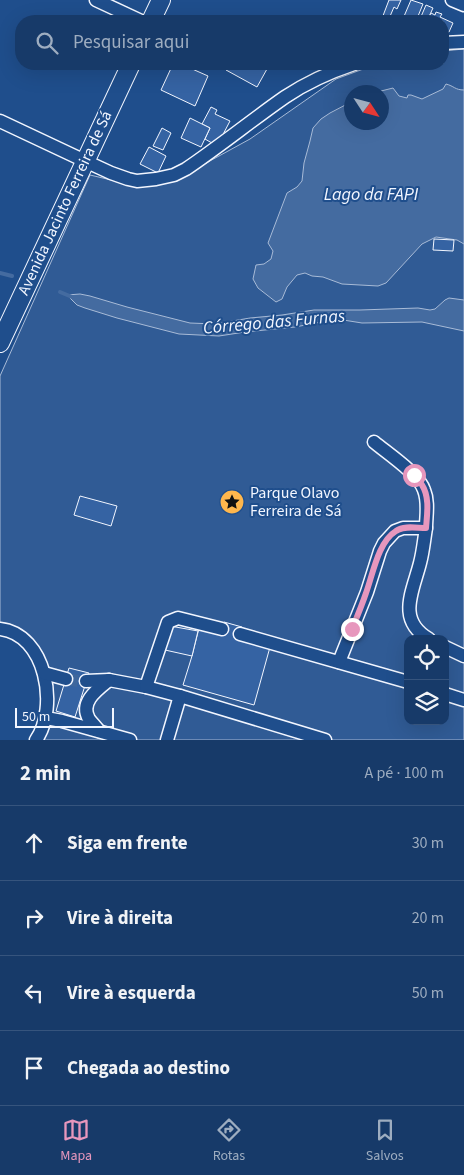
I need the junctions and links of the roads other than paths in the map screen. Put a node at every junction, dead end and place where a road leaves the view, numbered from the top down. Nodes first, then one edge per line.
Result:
1 (96, 0) edge
2 (161, 0) edge
3 (452, 0) edge
4 (464, 5) edge
5 (128, 15) edge
6 (154, 15) edge
7 (464, 42) edge
8 (449, 43) edge
9 (128, 70) edge
10 (338, 70) edge
11 (0, 121) edge
12 (85, 161) junction
13 (0, 343) edge
14 (374, 442) dead end
15 (426, 528) junction
16 (0, 629) edge
17 (222, 629) dead end
18 (240, 634) dead end
19 (423, 635) edge
20 (449, 649) edge
21 (464, 656) edge
22 (339, 662) junction
23 (44, 673) junction
24 (66, 679) tunnel mouth
25 (109, 680) junction
26 (86, 681) tunnel mouth
27 (404, 681) edge
28 (146, 687) junction
29 (449, 695) edge
30 (180, 696) junction
31 (464, 700) edge
32 (46, 718) junction
33 (99, 731) junction
34 (36, 740) edge
35 (130, 740) edge
36 (168, 740) edge
37 (325, 740) edge

1 - 5 street
2 - 6 main road
3 - 4 street
7 - 8 street
9 - 12 main road, Avenida Jacinto Ferreira de Sá
10 - 12 street
11 - 12 street
12 - 13 main road, Avenida Jacinto Ferreira de Sá
14 - 15 street
15 - 19 street
15 - 22 street
16 - 23 street
17 - 28 street
18 - 22 street
20 - 21 street
22 - 27 street
23 - 24 street
23 - 32 street
25 - 26 street
25 - 28 street
25 - 33 street
28 - 30 street
29 - 31 street
30 - 36 street
30 - 37 street
32 - 33 street
32 - 34 street
33 - 35 street

